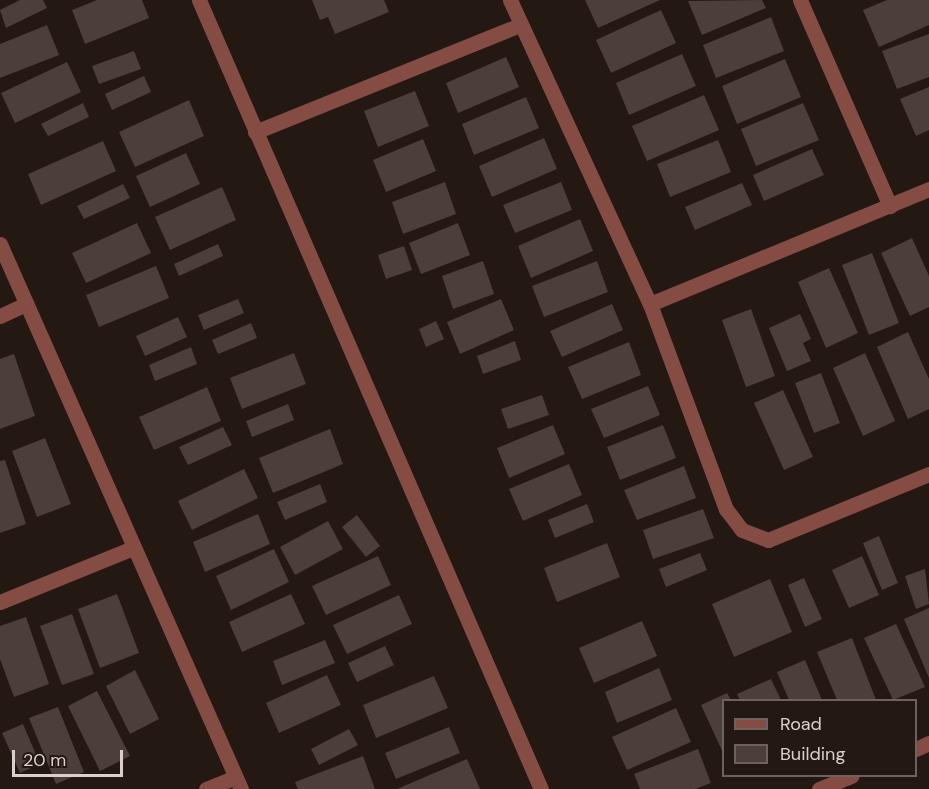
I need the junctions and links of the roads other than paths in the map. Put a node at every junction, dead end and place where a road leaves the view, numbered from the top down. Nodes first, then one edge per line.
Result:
1 (199, 0) edge
2 (510, 0) edge
3 (800, 0) edge
4 (520, 25) junction
5 (255, 132) junction
6 (929, 189) edge
7 (890, 206) junction
8 (0, 244) edge
9 (26, 304) junction
10 (650, 304) junction
11 (0, 316) edge
12 (929, 474) edge
13 (133, 548) junction
14 (0, 602) edge
15 (851, 780) edge
16 (238, 783) edge
17 (206, 789) edge
18 (541, 789) edge
19 (819, 789) edge

1 - 5 street
2 - 4 street
3 - 7 street
4 - 5 street
4 - 10 street
5 - 18 street
6 - 7 street
7 - 10 street
8 - 9 street
9 - 11 street
9 - 13 street
10 - 12 street
13 - 14 street
13 - 16 street
15 - 19 street
16 - 17 street

